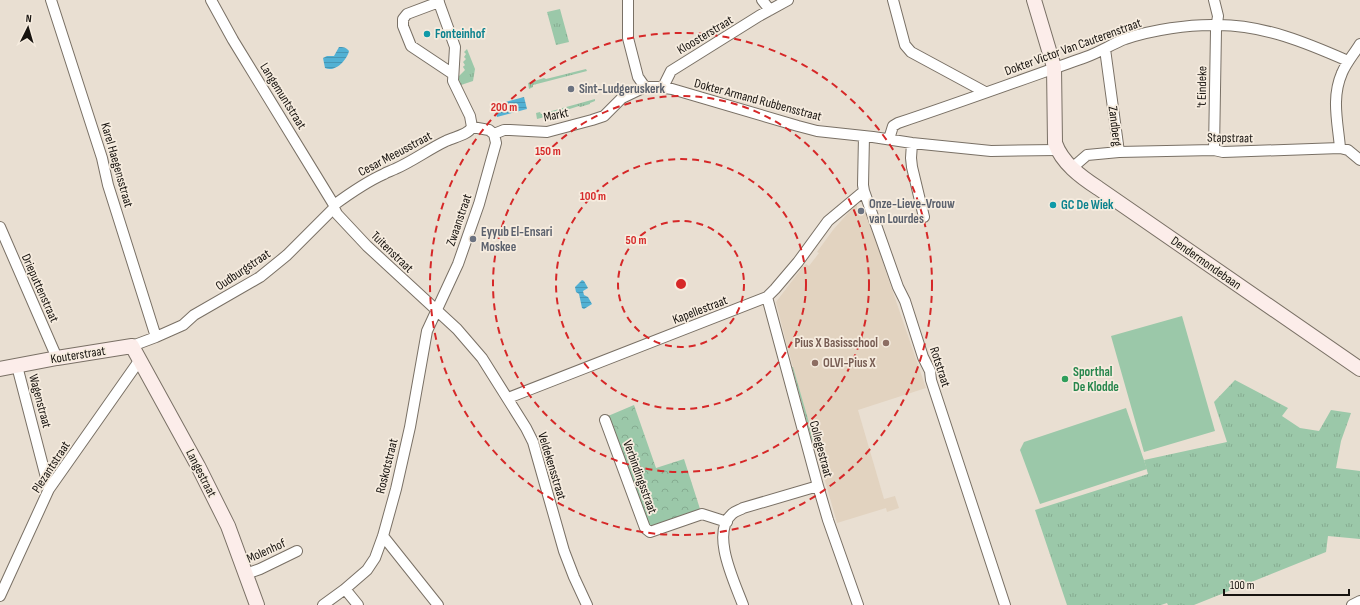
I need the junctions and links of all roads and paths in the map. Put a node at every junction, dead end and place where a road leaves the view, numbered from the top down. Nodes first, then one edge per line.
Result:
1 (51, 0) edge
2 (211, 0) edge
3 (628, 0) edge
4 (762, 0) edge
5 (788, 0) edge
6 (893, 0) edge
7 (1034, 0) edge
8 (1214, 0) edge
9 (438, 1) edge
10 (770, 10) junction
11 (1217, 25) junction
12 (1360, 44) edge
13 (1105, 49) junction
14 (1348, 61) junction
15 (1054, 67) junction
16 (453, 74) junction
17 (645, 87) junction
18 (665, 88) junction
19 (985, 92) junction
20 (472, 127) junction
21 (494, 134) junction
22 (864, 136) junction
23 (889, 139) junction
24 (912, 144) junction
25 (1340, 148) junction
26 (1057, 150) junction
27 (1214, 150) junction
28 (1119, 152) junction
29 (1360, 160) edge
30 (1072, 168) junction
31 (864, 191) junction
32 (334, 206) junction
33 (924, 217) dead end
34 (0, 227) edge
35 (766, 297) junction
36 (436, 311) junction
37 (156, 337) junction
38 (132, 346) junction
39 (56, 358) junction
40 (139, 360) junction
41 (17, 366) junction
42 (0, 369) edge
43 (1360, 369) edge
44 (508, 398) junction
45 (605, 420) dead end
46 (818, 486) junction
47 (49, 489) junction
48 (727, 522) junction
49 (383, 536) junction
50 (297, 551) dead end
51 (246, 574) junction
52 (345, 589) junction
53 (0, 596) edge
54 (1360, 601) edge
55 (257, 605) edge
56 (323, 605) edge
57 (358, 605) edge
58 (438, 605) edge
59 (587, 605) edge
60 (743, 605) edge
61 (858, 605) edge
62 (1005, 605) edge
63 (1352, 605) edge

1 - 37 street, Karel Haegensstraat
2 - 32 street, Langemuntstraat
3 - 17 street
4 - 10 street
5 - 10 street, Kloosterstraat
6 - 19 street
7 - 15 street
8 - 11 street, 't Eindeke
9 - 16 street
9 - 16 street
10 - 18 street, Kloosterstraat
11 - 13 street, Dokter Victor Van Cauterenstraat
11 - 14 street, Dokter Victor Van Cauterenstraat
11 - 27 street, 't Eindeke
12 - 14 street
13 - 15 street, Dokter Victor Van Cauterenstraat
13 - 28 street, Zandberg
14 - 25 street
15 - 19 street, Dokter Victor Van Cauterenstraat
15 - 26 street
16 - 20 street
17 - 18 street, Dokter Armand Rubbensstraat
17 - 21 street, Markt
18 - 22 street, Dokter Armand Rubbensstraat
19 - 23 street, Dokter Victor Van Cauterenstraat
20 - 21 street
20 - 32 street, Cesar Meeusstraat
21 - 36 street, Zwaanstraat
22 - 23 street, Dokter Armand Rubbensstraat
22 - 31 street, Rotstraat
23 - 24 street, Dokter Armand Rubbensstraat
24 - 26 street, Dokter Armand Rubbensstraat
24 - 33 street
25 - 27 street, Stapstraat
25 - 29 street
26 - 30 street, Dendermondebaan
27 - 28 street, Stapstraat
28 - 30 street, Zandberg
30 - 43 street, Dendermondebaan
31 - 35 street, Kapellestraat
31 - 62 street, Rotstraat
32 - 36 street, Tuitenstraat
32 - 37 street, Oudburgstraat
34 - 39 street, Drieputtenstraat
35 - 44 street, Kapellestraat
35 - 46 street, Collegestraat
36 - 44 street, Veldekensstraat
36 - 49 street, Roskotstraat
37 - 38 street, Kouterstraat
38 - 39 street, Kouterstraat
38 - 40 street, Langestraat
39 - 41 street, Kouterstraat
40 - 47 street, Plezantstraat
40 - 51 street, Langestraat
41 - 42 street, Kouterstraat
41 - 47 street, Wagenstraat
44 - 59 street, Veldekensstraat
45 - 48 street, Verbindingsstraat
46 - 48 street
46 - 61 street, Collegestraat
47 - 53 street, Plezantstraat
48 - 60 street
49 - 52 street, Roskotstraat
49 - 58 street
50 - 51 street, Molenhof
51 - 55 street, Langestraat
52 - 56 street, Roskotstraat
52 - 57 street
54 - 63 street

